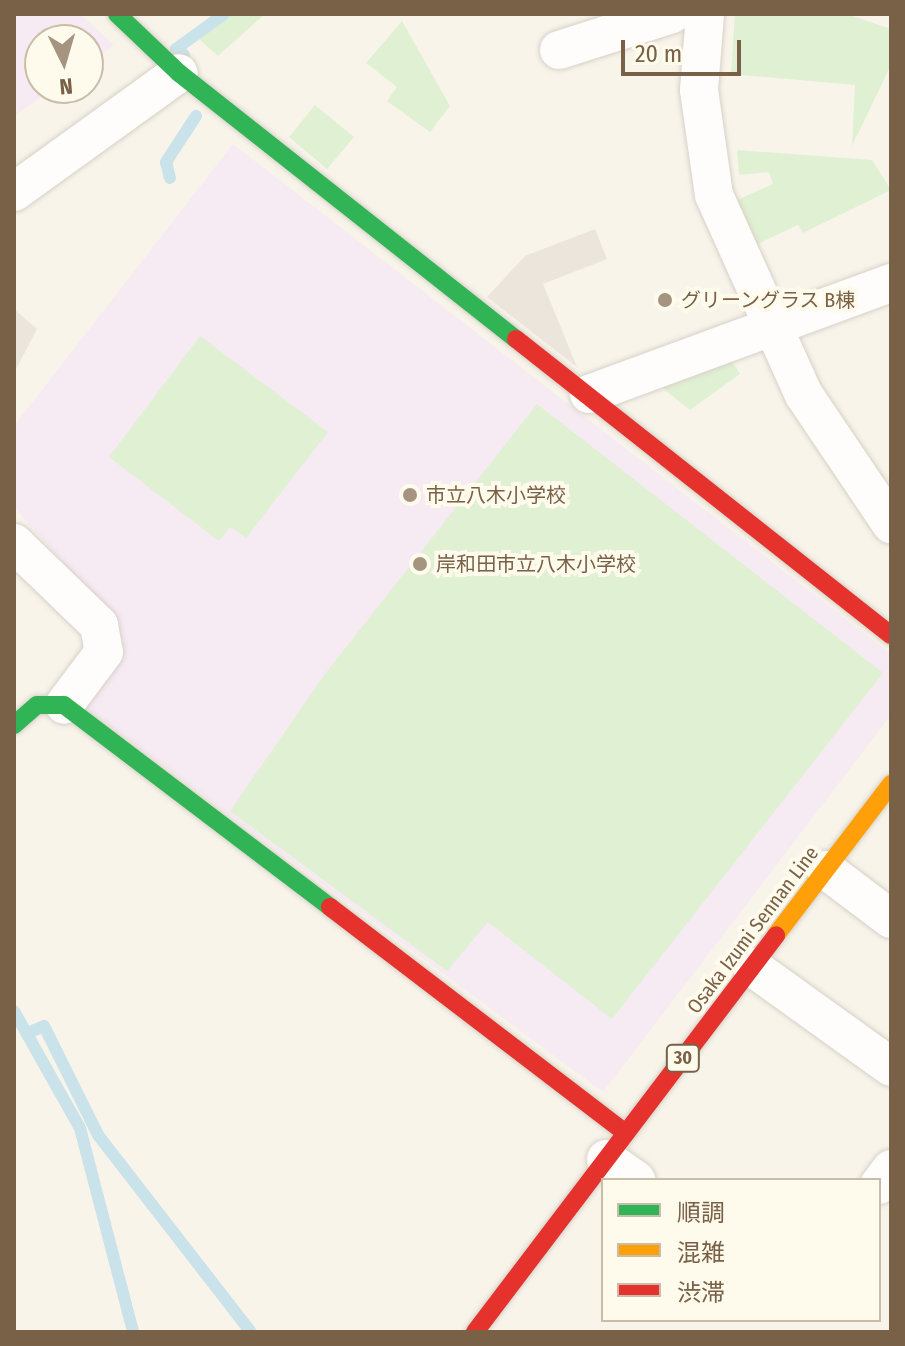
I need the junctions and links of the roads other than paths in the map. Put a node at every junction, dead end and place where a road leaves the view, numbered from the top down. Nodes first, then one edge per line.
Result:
1 (117, 14) edge
2 (672, 14) edge
3 (705, 14) edge
4 (559, 50) dead end
5 (179, 73) junction
6 (14, 192) edge
7 (891, 283) edge
8 (776, 330) junction
9 (589, 394) junction
10 (891, 524) edge
11 (14, 543) edge
12 (891, 635) edge
13 (64, 705) junction
14 (14, 725) edge
15 (891, 784) edge
16 (826, 870) junction
17 (891, 919) edge
18 (752, 967) junction
19 (891, 1067) edge
20 (623, 1157) edge
21 (605, 1178) edge
22 (601, 1183) edge
23 (475, 1332) edge

1 - 5 street
2 - 4 street
3 - 8 street
5 - 6 street
5 - 9 street
7 - 8 street
8 - 9 street
8 - 10 street
9 - 12 street
11 - 13 street
13 - 14 street
13 - 20 street
15 - 16 street, Osaka Izumi Sennan Line / 30
16 - 17 street
16 - 18 street, Osaka Izumi Sennan Line / 30
18 - 19 street
18 - 20 street, Osaka Izumi Sennan Line / 30
20 - 21 street, Osaka Izumi Sennan Line / 30
22 - 23 street, Osaka Izumi Sennan Line / 30

